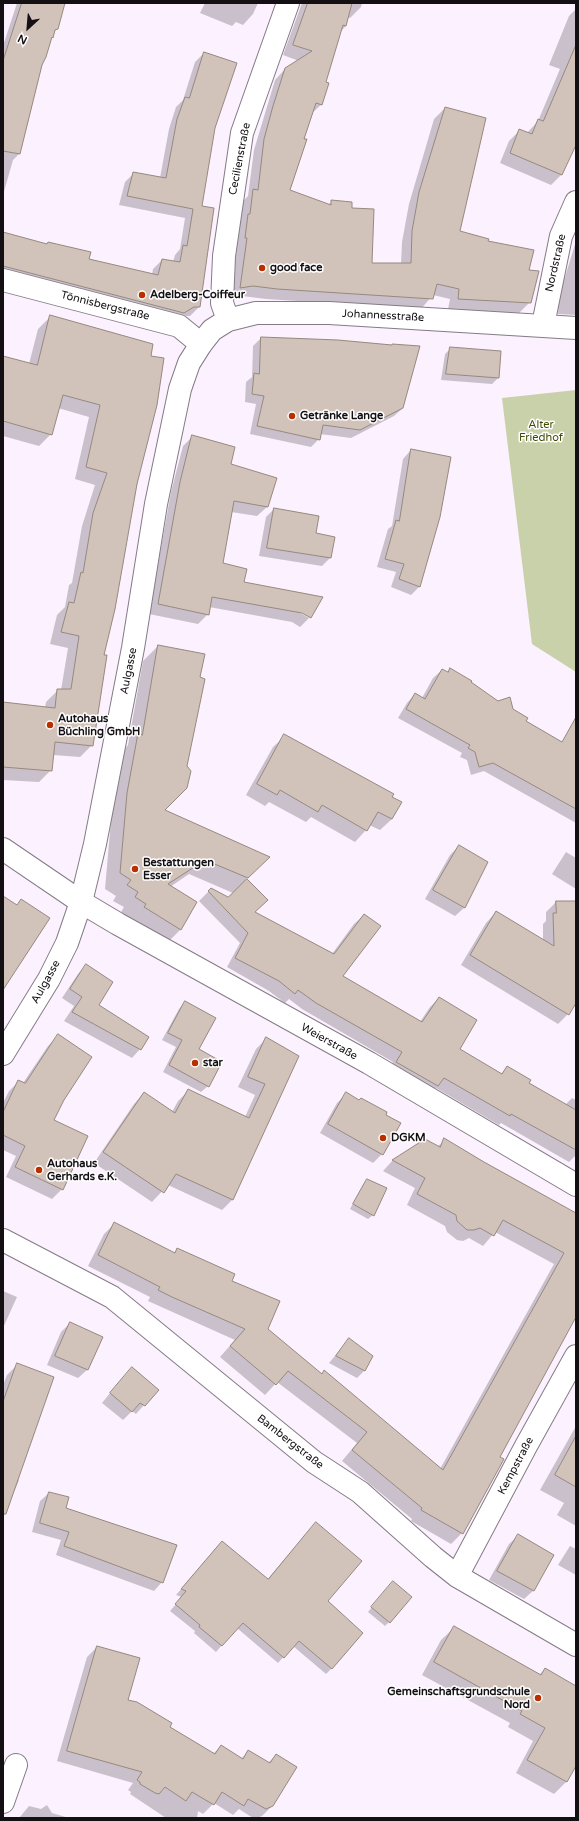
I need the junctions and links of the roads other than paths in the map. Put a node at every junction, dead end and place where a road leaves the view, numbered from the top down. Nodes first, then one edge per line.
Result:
1 (288, 3) edge
2 (576, 202) edge
3 (3, 280) edge
4 (228, 320) junction
5 (543, 326) junction
6 (576, 328) edge
7 (201, 344) junction
8 (3, 849) edge
9 (81, 902) junction
10 (3, 1054) edge
11 (576, 1185) edge
12 (3, 1240) edge
13 (576, 1356) edge
14 (457, 1576) junction
15 (576, 1645) edge
16 (16, 1765) dead end
17 (3, 1802) edge

1 - 4 street, Cecilienstraße
2 - 5 street, Nordstraße
3 - 7 street, Tönnisbergstraße
4 - 5 street, Johannesstraße
4 - 7 street, Johannesstraße
5 - 6 street, Johannesstraße
7 - 9 street, Aulgasse
8 - 9 street, Weierstraße
9 - 10 street, Aulgasse
9 - 11 street, Weierstraße
12 - 14 street, Bambergstraße
13 - 14 street, Kempstraße
14 - 15 street, Bambergstraße
16 - 17 street

